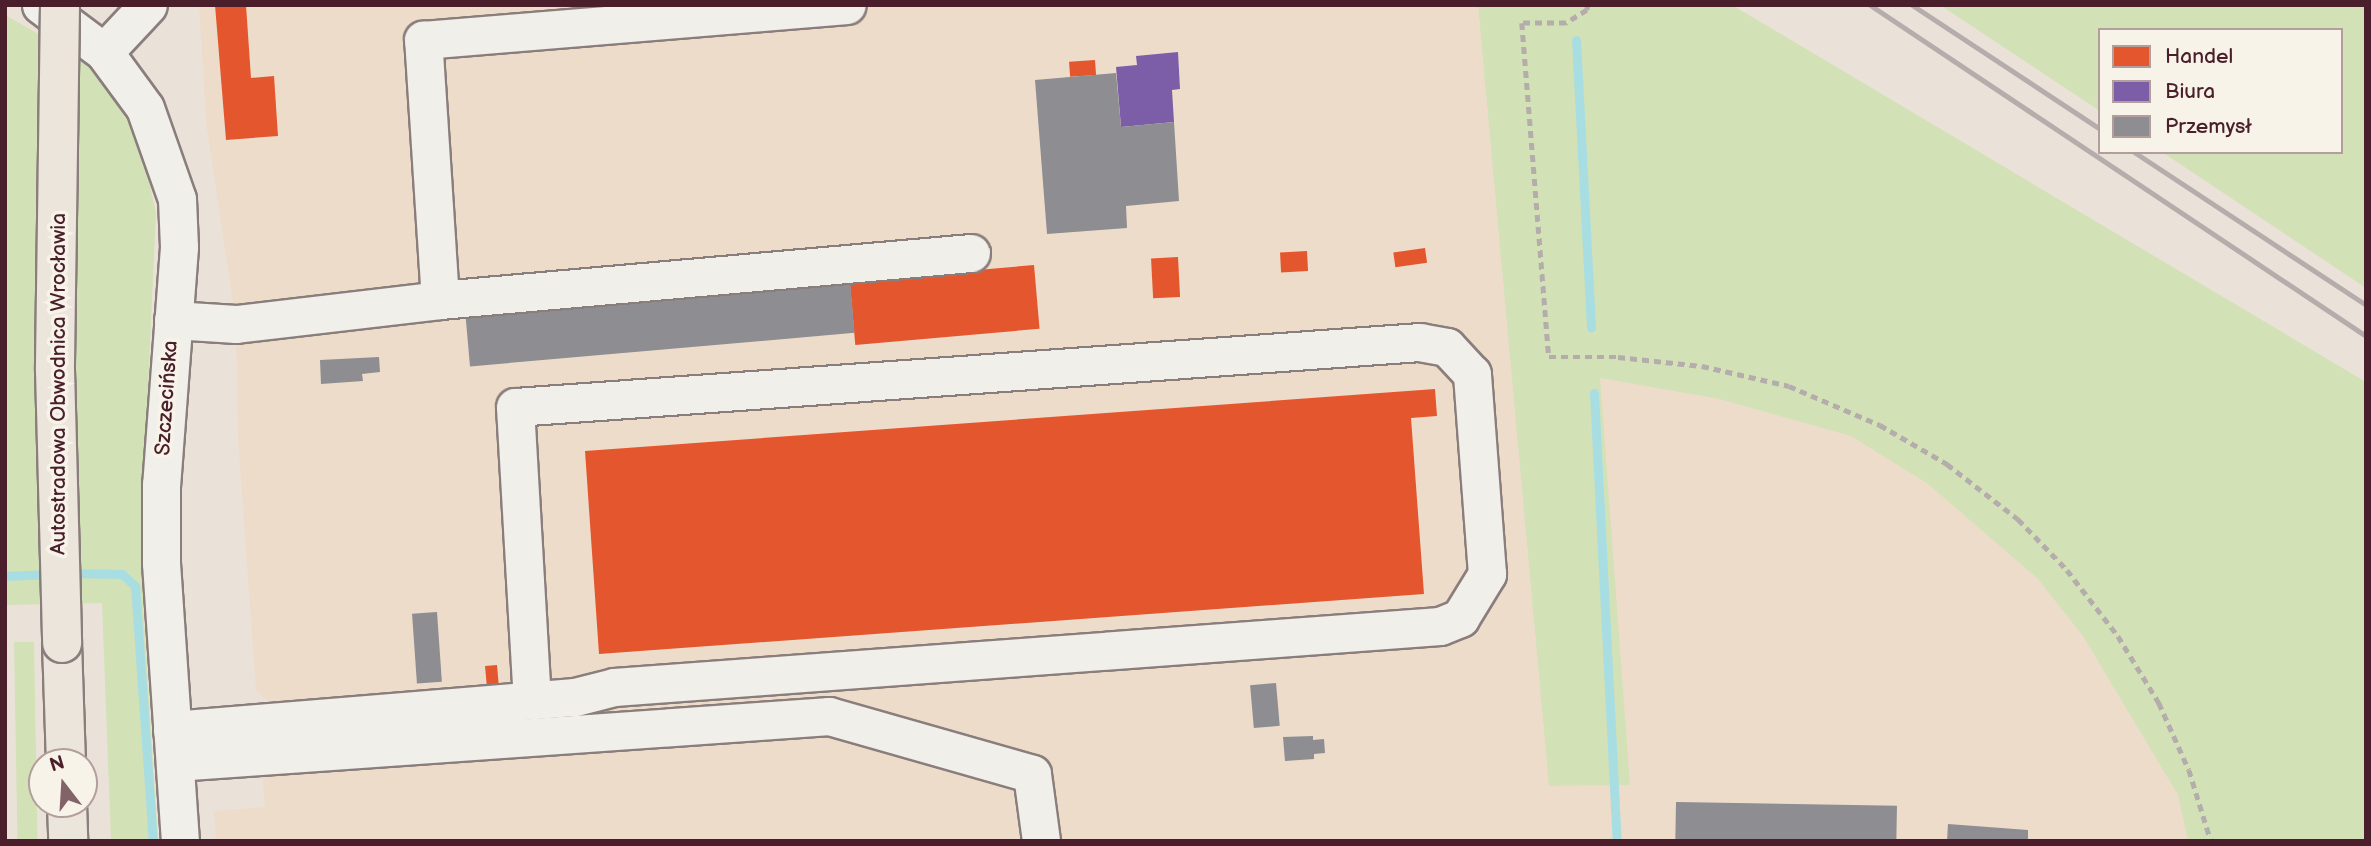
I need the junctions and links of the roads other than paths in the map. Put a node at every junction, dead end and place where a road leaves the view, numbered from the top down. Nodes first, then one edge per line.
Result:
1 (41, 5) edge
2 (60, 5) edge
3 (148, 5) edge
4 (847, 5) edge
5 (104, 52) junction
6 (971, 253) dead end
7 (440, 300) junction
8 (173, 320) junction
9 (532, 699) junction
10 (173, 746) junction
11 (66, 748) edge
12 (67, 818) edge
13 (68, 841) edge
14 (180, 841) edge
15 (1041, 841) edge

1 - 5 street, Szczecińska
2 - 11 highway, Autostradowa Obwodnica Wrocławia, bridge
3 - 5 street
4 - 7 street
5 - 8 street, Szczecińska
6 - 7 street
7 - 8 street
8 - 10 street, Szczecińska
9 - 9 street
9 - 10 street
10 - 14 street, Szczecińska
10 - 15 street
12 - 13 highway

